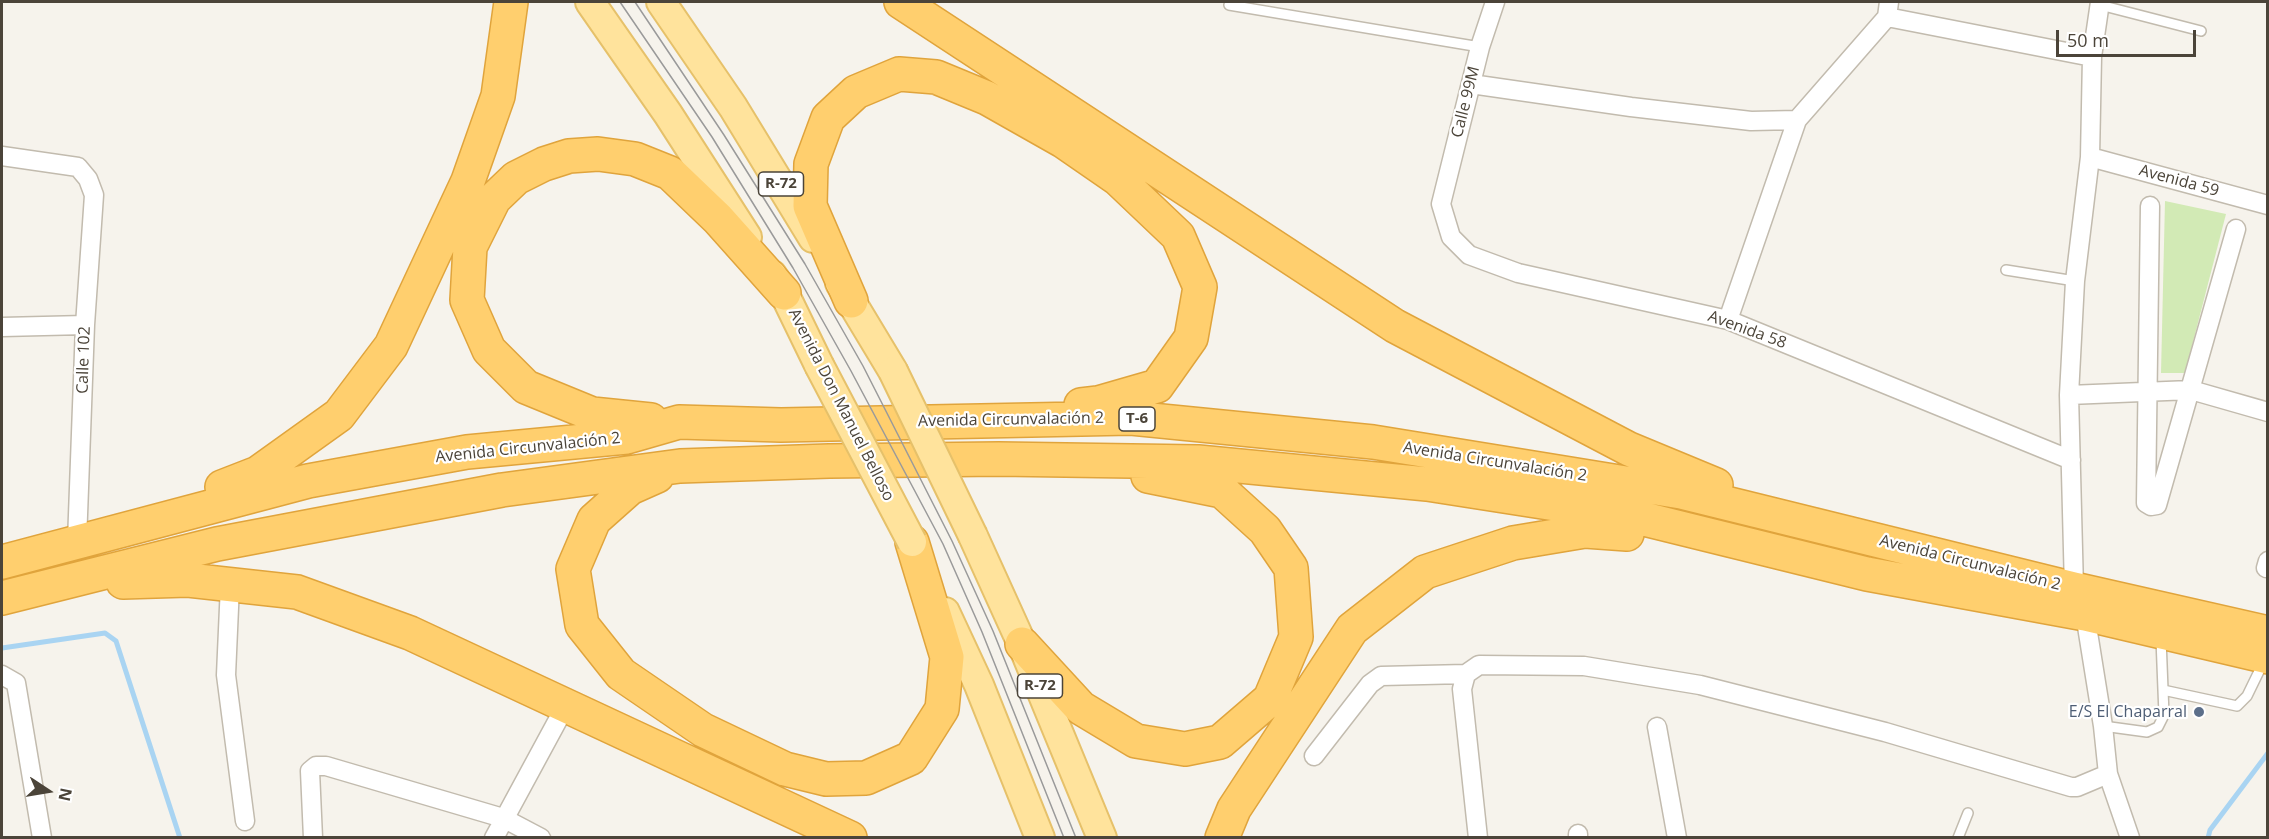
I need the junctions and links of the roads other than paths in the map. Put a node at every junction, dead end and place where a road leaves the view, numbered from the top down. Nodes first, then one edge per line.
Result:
1 (511, 2) edge
2 (590, 2) edge
3 (661, 2) edge
4 (901, 2) edge
5 (1495, 2) edge
6 (2100, 3) edge
7 (1229, 5) dead end
8 (1888, 9) edge
9 (2201, 31) dead end
10 (1480, 47) junction
11 (2092, 57) junction
12 (1471, 84) junction
13 (1797, 120) junction
14 (2, 156) edge
15 (2090, 157) junction
16 (1441, 204) joint
17 (2268, 205) edge
18 (2150, 206) dead end
19 (2236, 229) dead end
20 (2006, 270) dead end
21 (2075, 281) junction
22 (784, 293) junction
23 (851, 301) junction
24 (1728, 320) junction
25 (85, 326) junction
26 (2, 327) edge
27 (2191, 390) junction
28 (2148, 392) junction
29 (2070, 395) junction
30 (2268, 412) edge
31 (944, 421) junction
32 (679, 422) junction
33 (1076, 460) junction
34 (2070, 460) junction
35 (680, 466) junction
36 (1803, 522) junction
37 (90, 539) junction
38 (912, 542) junction
39 (1732, 542) junction
40 (2, 562) edge
41 (52, 584) junction
42 (230, 585) junction
43 (2, 598) edge
44 (2079, 601) junction
45 (2160, 633) junction
46 (1022, 644) junction
47 (2267, 649) edge
48 (1466, 674) junction
49 (2, 675) edge
50 (2163, 690) junction
51 (566, 705) junction
52 (2103, 726) junction
53 (1657, 727) dead end
54 (1314, 756) dead end
55 (2108, 774) junction
56 (1968, 813) dead end
57 (504, 818) junction
58 (245, 821) dead end
59 (42, 837) edge
60 (313, 837) edge
61 (494, 837) edge
62 (541, 837) edge
63 (850, 837) edge
64 (1040, 837) edge
65 (1102, 837) edge
66 (1222, 837) edge
67 (1478, 837) edge
68 (1677, 837) edge
69 (1958, 837) edge
70 (2130, 837) edge

1 - 37 highway
2 - 22 main road, Avenida Don Manuel Belloso
3 - 23 main road, R-72
4 - 36 highway
5 - 10 street, Calle 99M
6 - 9 lane
6 - 11 street
7 - 10 lane
8 - 11 street
8 - 13 street
10 - 12 street, Calle 99M
11 - 15 street
12 - 13 street
12 - 16 street, Calle 99M
13 - 24 street
14 - 25 street, Calle 102
15 - 17 street, Avenida 59
15 - 21 street
16 - 24 street, Avenida 58
18 - 28 street
19 - 27 street
20 - 21 lane
21 - 29 street
22 - 32 highway
22 - 38 main road, Avenida Don Manuel Belloso, bridge
23 - 31 highway
23 - 46 main road, R-72, bridge
24 - 34 street, Avenida 58
25 - 26 street
25 - 37 street, Calle 102
27 - 28 street
27 - 28 street
27 - 30 street
28 - 29 street
29 - 34 street
31 - 32 highway, Avenida Circunvalación 2 / T-6
31 - 36 highway, Avenida Circunvalación 2 / T-6
32 - 37 highway, Avenida Circunvalación 2 / T-6
33 - 35 highway, Avenida Circunvalación 2 / T-6
33 - 39 highway, Avenida Circunvalación 2 / T-6
33 - 46 highway
34 - 44 street
35 - 38 highway
35 - 41 highway, Avenida Circunvalación 2 / T-6
36 - 44 highway, Avenida Circunvalación 2 / T-6
37 - 40 highway, Avenida Circunvalación 2 / T-6
38 - 64 main road, Avenida Don Manuel Belloso
39 - 44 highway, Avenida Circunvalación 2 / T-6
39 - 66 highway
41 - 42 highway
41 - 43 highway, Avenida Circunvalación 2 / T-6
42 - 51 highway
42 - 58 street
44 - 45 highway, Avenida Circunvalación 2 / T-6
44 - 47 highway, Avenida Circunvalación 2 / T-6
44 - 52 street
45 - 47 highway, Avenida Circunvalación 2 / T-6
45 - 50 lane
46 - 65 main road, R-72
47 - 50 lane
48 - 54 street
48 - 55 street
48 - 67 street
49 - 59 street
50 - 52 lane
51 - 57 street
51 - 63 highway
52 - 55 street
53 - 68 street
55 - 70 street
56 - 69 lane
57 - 60 street
57 - 61 street
57 - 62 street

